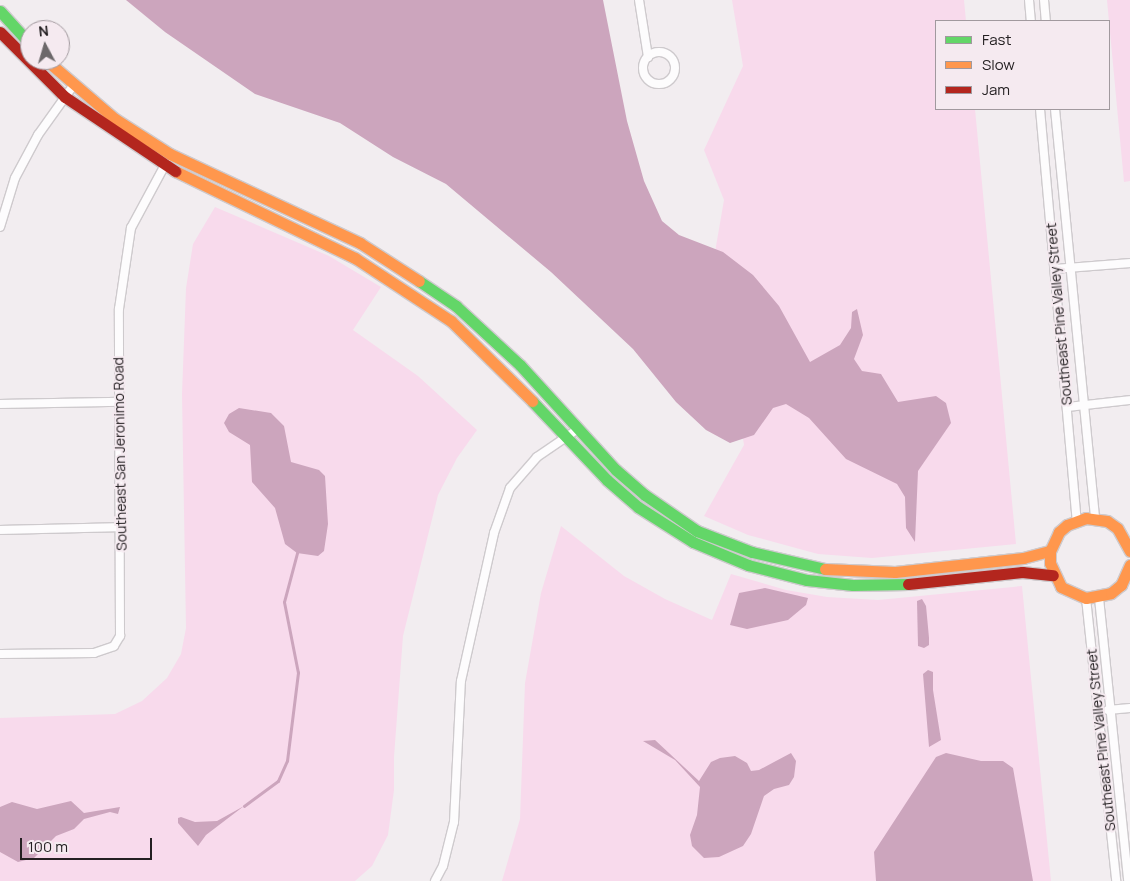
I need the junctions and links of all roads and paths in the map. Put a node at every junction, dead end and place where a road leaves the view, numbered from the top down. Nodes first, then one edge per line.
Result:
1 (639, 0) edge
2 (1029, 0) edge
3 (1044, 0) edge
4 (0, 11) edge
5 (1031, 20) edge
6 (1046, 20) edge
7 (0, 32) edge
8 (20, 33) edge
9 (648, 57) junction
10 (56, 70) edge
11 (73, 86) junction
12 (65, 97) junction
13 (1040, 110) edge
14 (1055, 110) edge
15 (170, 154) junction
16 (164, 166) junction
17 (0, 227) edge
18 (1130, 263) edge
19 (1070, 268) junction
20 (1054, 269) junction
21 (1130, 400) edge
22 (118, 402) junction
23 (0, 404) edge
24 (1084, 405) junction
25 (1067, 407) junction
26 (578, 429) junction
27 (565, 439) junction
28 (1095, 518) junction
29 (1077, 520) junction
30 (122, 527) junction
31 (0, 530) edge
32 (1128, 538) edge
33 (1050, 551) junction
34 (1130, 551) edge
35 (1129, 570) edge
36 (1053, 575) junction
37 (1086, 598) junction
38 (1099, 598) junction
39 (0, 654) edge
40 (1130, 708) edge
41 (1111, 710) junction
42 (1099, 711) junction
43 (1128, 856) edge
44 (1113, 857) junction
45 (435, 881) edge
46 (1116, 881) edge
47 (1128, 881) edge

1 - 9 street
2 - 5 street
3 - 6 street
4 - 8 street
7 - 12 street
9 - 9 street
10 - 11 street
11 - 12 street
11 - 15 street
12 - 16 street
12 - 17 street
13 - 20 street, Southeast Pine Valley Street
14 - 19 street, Southeast Pine Valley Street
15 - 16 street, Southeast San Jeronimo Road
15 - 26 street
16 - 22 street, Southeast San Jeronimo Road
16 - 27 street
18 - 19 street
19 - 20 street
19 - 24 street, Southeast Pine Valley Street
20 - 25 street, Southeast Pine Valley Street
21 - 24 street
22 - 23 street
22 - 30 street, Southeast San Jeronimo Road
24 - 25 street
24 - 28 street, Southeast Pine Valley Street
25 - 29 street, Southeast Pine Valley Street
26 - 27 street
26 - 33 street
27 - 36 street
27 - 45 street
28 - 29 street
28 - 32 street
29 - 33 street
30 - 31 street
30 - 39 street, Southeast San Jeronimo Road
32 - 34 street
33 - 36 street
35 - 38 street
36 - 37 street
37 - 38 street
37 - 42 street, Southeast Pine Valley Street
38 - 41 street, Southeast Pine Valley Street
40 - 41 street
41 - 42 street
41 - 43 street, Southeast Pine Valley Street
42 - 44 street, Southeast Pine Valley Street
43 - 44 street
43 - 47 street, Southeast Pine Valley Street
44 - 46 street, Southeast Pine Valley Street

